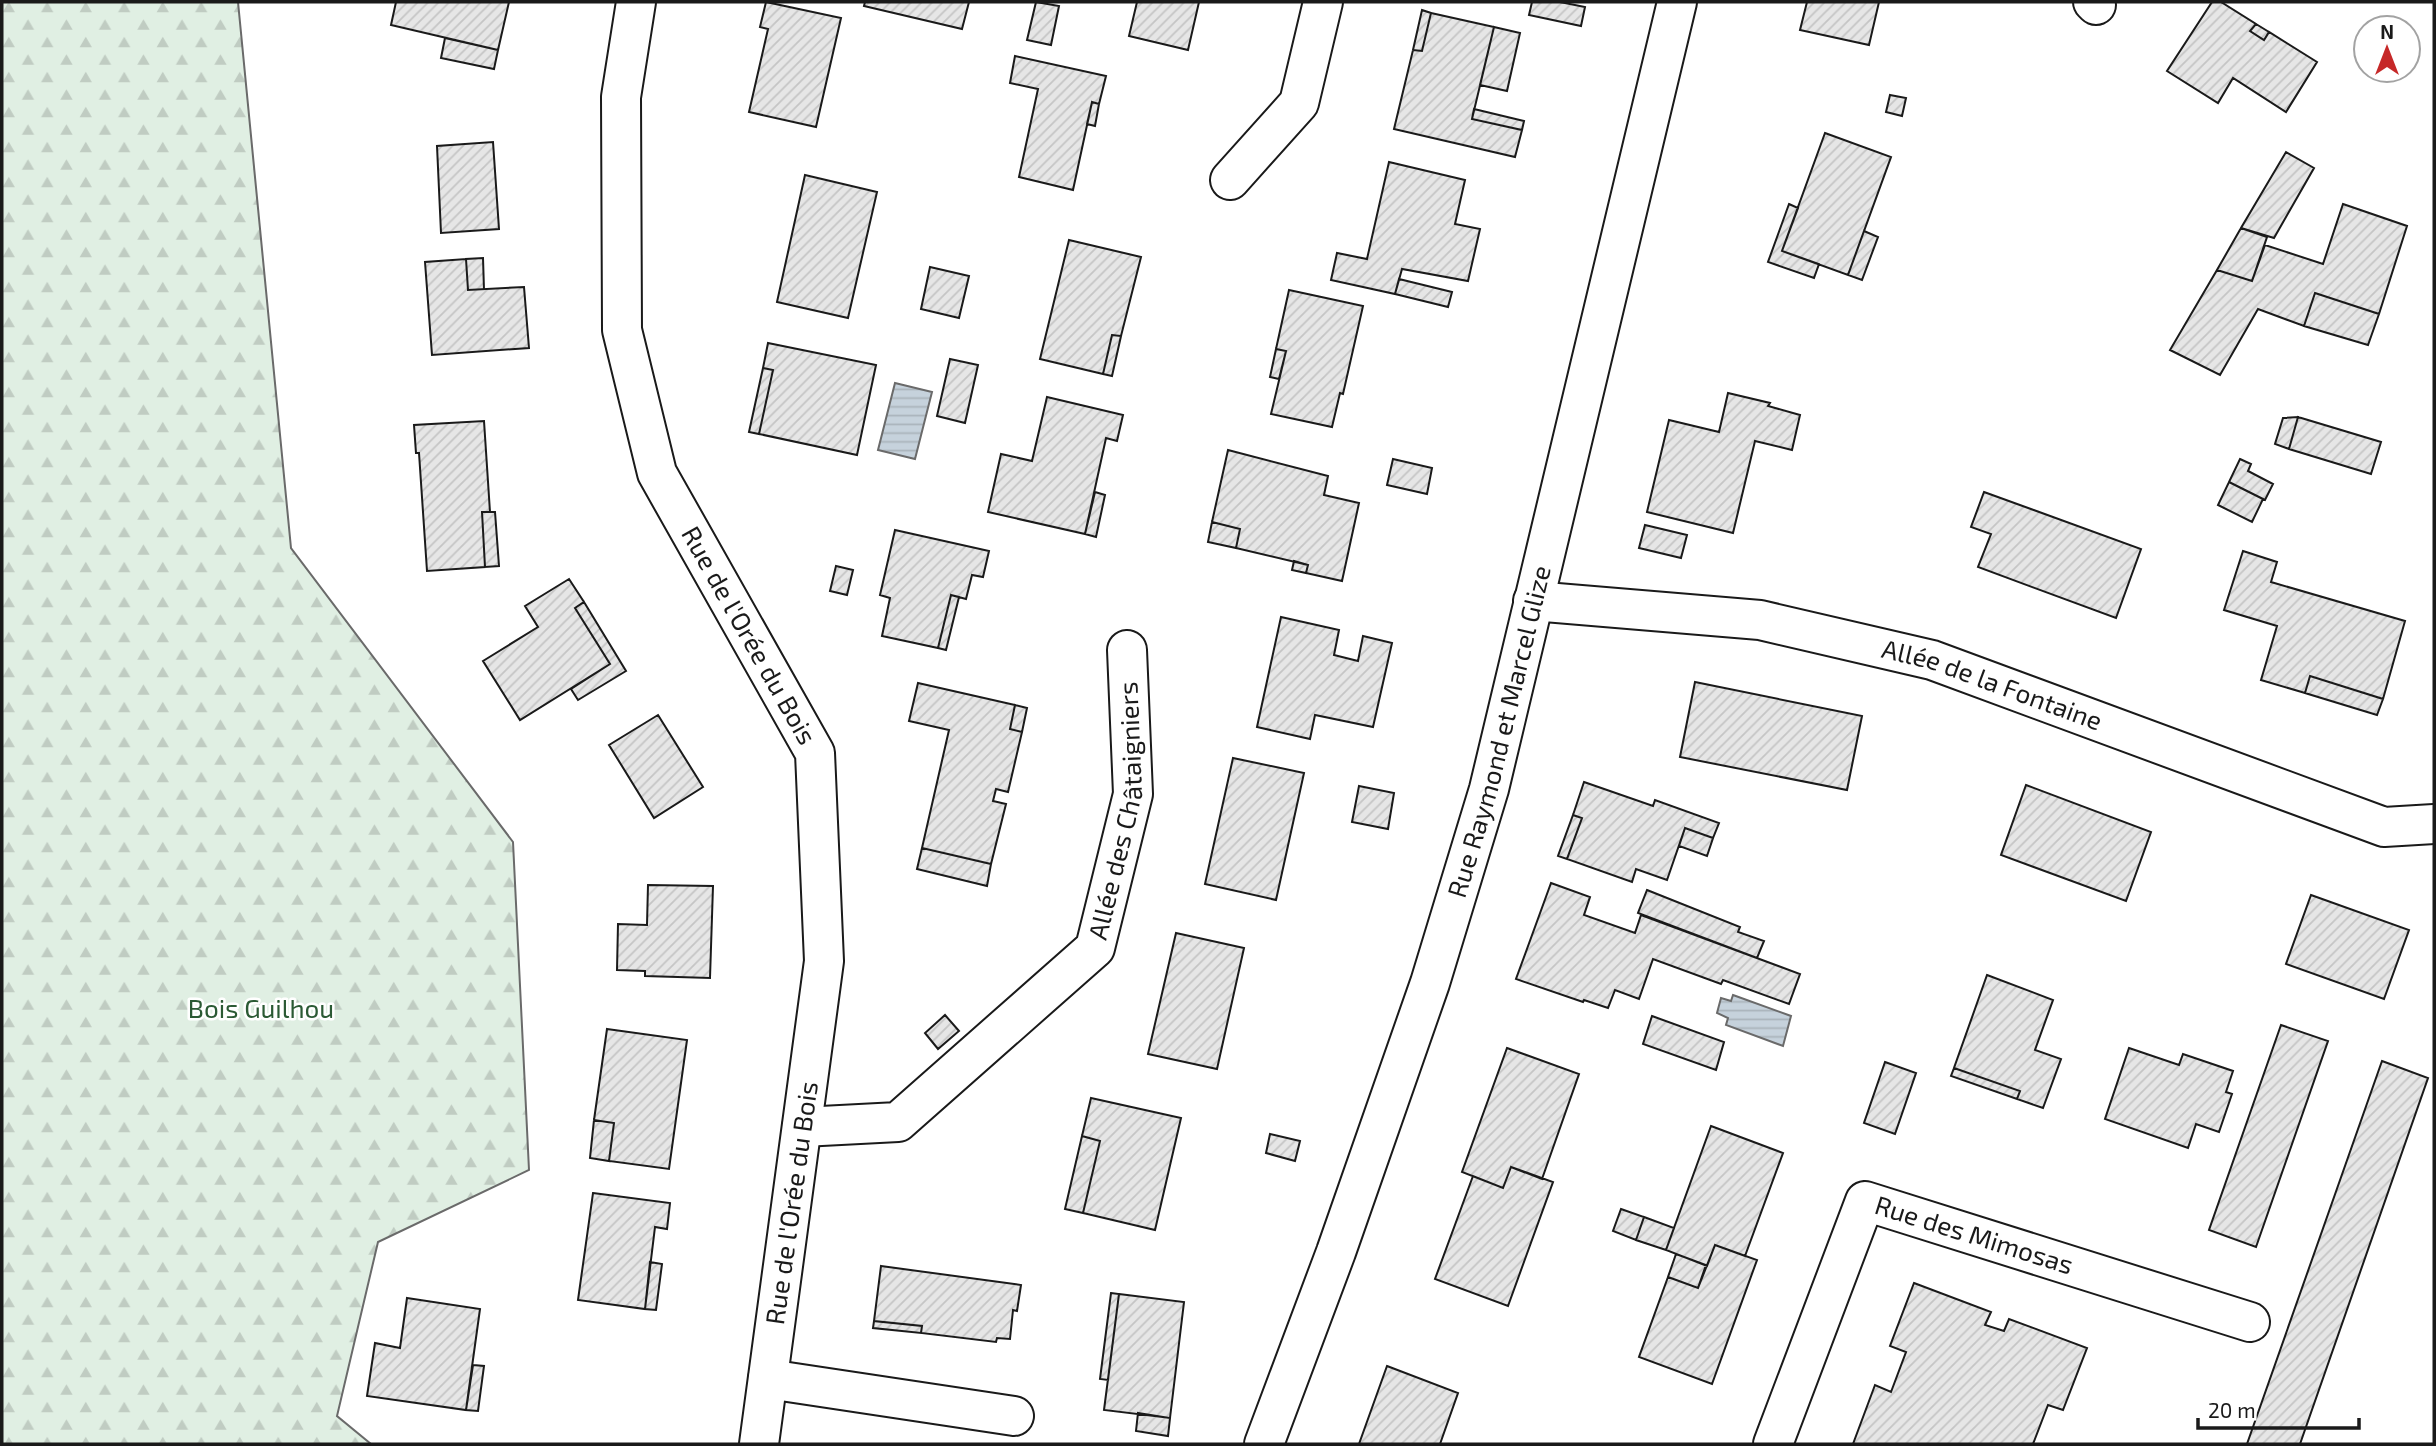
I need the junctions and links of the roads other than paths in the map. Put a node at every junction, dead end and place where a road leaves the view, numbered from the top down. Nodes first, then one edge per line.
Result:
1 (636, 2) edge
2 (1323, 2) edge
3 (1677, 2) edge
4 (1230, 180) dead end
5 (1534, 601) junction
6 (1127, 650) dead end
7 (2434, 824) edge
8 (802, 1127) junction
9 (2250, 1322) dead end
10 (768, 1379) junction
11 (1014, 1416) dead end
12 (759, 1444) edge
13 (1264, 1444) edge
14 (1773, 1444) edge

1 - 8 street, Rue de l'Orée du Bois
2 - 4 street
3 - 5 street, Rue Raymond et Marcel Glize
5 - 7 street, Allée de la Fontaine
5 - 13 street, Rue Raymond et Marcel Glize
6 - 8 street, Allée des Châtaigniers
8 - 10 street, Rue de l'Orée du Bois
9 - 14 street, Rue des Mimosas
10 - 11 street
10 - 12 street, Rue de l'Orée du Bois

